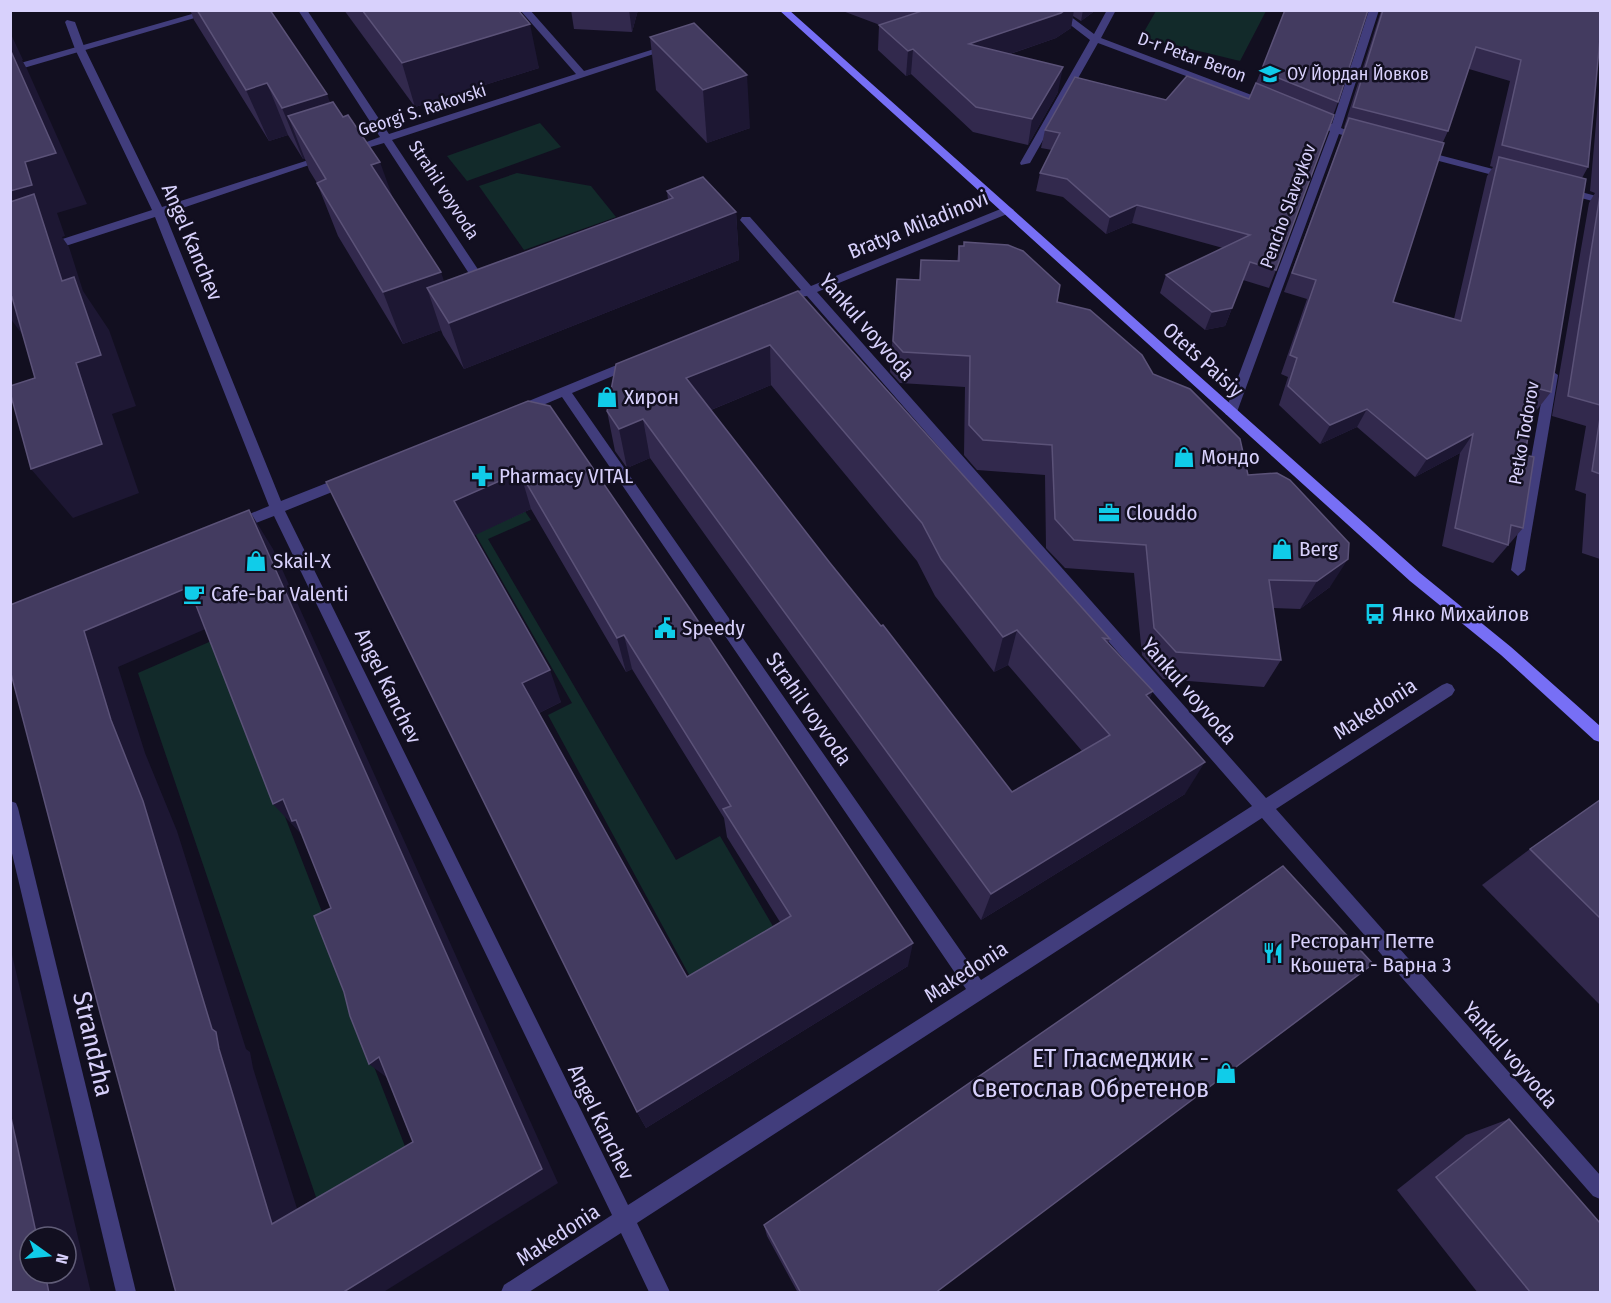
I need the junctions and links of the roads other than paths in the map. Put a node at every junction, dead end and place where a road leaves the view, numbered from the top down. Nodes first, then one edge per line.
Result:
1 (218, 10) edge
2 (302, 10) edge
3 (524, 10) edge
4 (783, 10) edge
5 (1055, 10) edge
6 (1112, 10) edge
7 (1374, 10) edge
8 (70, 22) dead end
9 (1095, 39) junction
10 (684, 42) edge
11 (80, 49) junction
12 (10, 69) edge
13 (582, 75) junction
14 (1284, 110) edge
15 (1304, 118) edge
16 (1335, 131) junction
17 (386, 138) junction
18 (1368, 140) edge
19 (1414, 152) edge
20 (1025, 163) dead end
21 (1515, 178) edge
22 (1560, 190) edge
23 (1600, 200) edge
24 (1008, 210) junction
25 (159, 212) junction
26 (746, 220) dead end
27 (10, 260) edge
28 (808, 292) junction
29 (787, 300) edge
30 (493, 302) edge
31 (650, 356) edge
32 (1554, 359) edge
33 (564, 392) junction
34 (1231, 412) junction
35 (509, 414) edge
36 (355, 477) edge
37 (278, 508) junction
38 (224, 530) edge
39 (1518, 570) dead end
40 (1446, 690) dead end
41 (1600, 735) edge
42 (1263, 807) junction
43 (10, 808) edge
44 (978, 991) junction
45 (1600, 1189) edge
46 (625, 1219) junction
47 (126, 1293) edge
48 (510, 1293) edge
49 (660, 1293) edge

1 - 11 street
2 - 17 street, Strahil voyvoda
3 - 13 street
4 - 24 street, Otets Paisiy
5 - 9 street, D-r Petar Beron
6 - 9 street
7 - 16 street, Pencho Slaveykov
8 - 11 street, Angel Kanchev
9 - 14 street, D-r Petar Beron
9 - 20 street
10 - 13 street, Georgi S. Rakovski
11 - 12 street
11 - 25 street, Angel Kanchev
13 - 17 street, Georgi S. Rakovski
15 - 16 street
16 - 18 street
16 - 34 street, Pencho Slaveykov
17 - 25 street, Georgi S. Rakovski
17 - 30 street, Strahil voyvoda
19 - 21 street
22 - 23 street
24 - 28 street, Bratya Miladinovi
24 - 34 street, Otets Paisiy
25 - 27 street, Georgi S. Rakovski
25 - 37 street, Angel Kanchev
26 - 28 street, Yankul voyvoda
28 - 29 street, Bratya Miladinovi
28 - 42 street, Yankul voyvoda
31 - 33 street
32 - 39 street, Petko Todorov
33 - 35 street
33 - 44 street, Strahil voyvoda
34 - 41 street, Otets Paisiy
36 - 37 street
37 - 38 street
37 - 46 street, Angel Kanchev
40 - 42 street, Makedonia
42 - 44 street, Makedonia
42 - 45 street, Yankul voyvoda
43 - 47 street, Strandzha
44 - 46 street, Makedonia
46 - 48 street, Makedonia
46 - 49 street, Angel Kanchev

